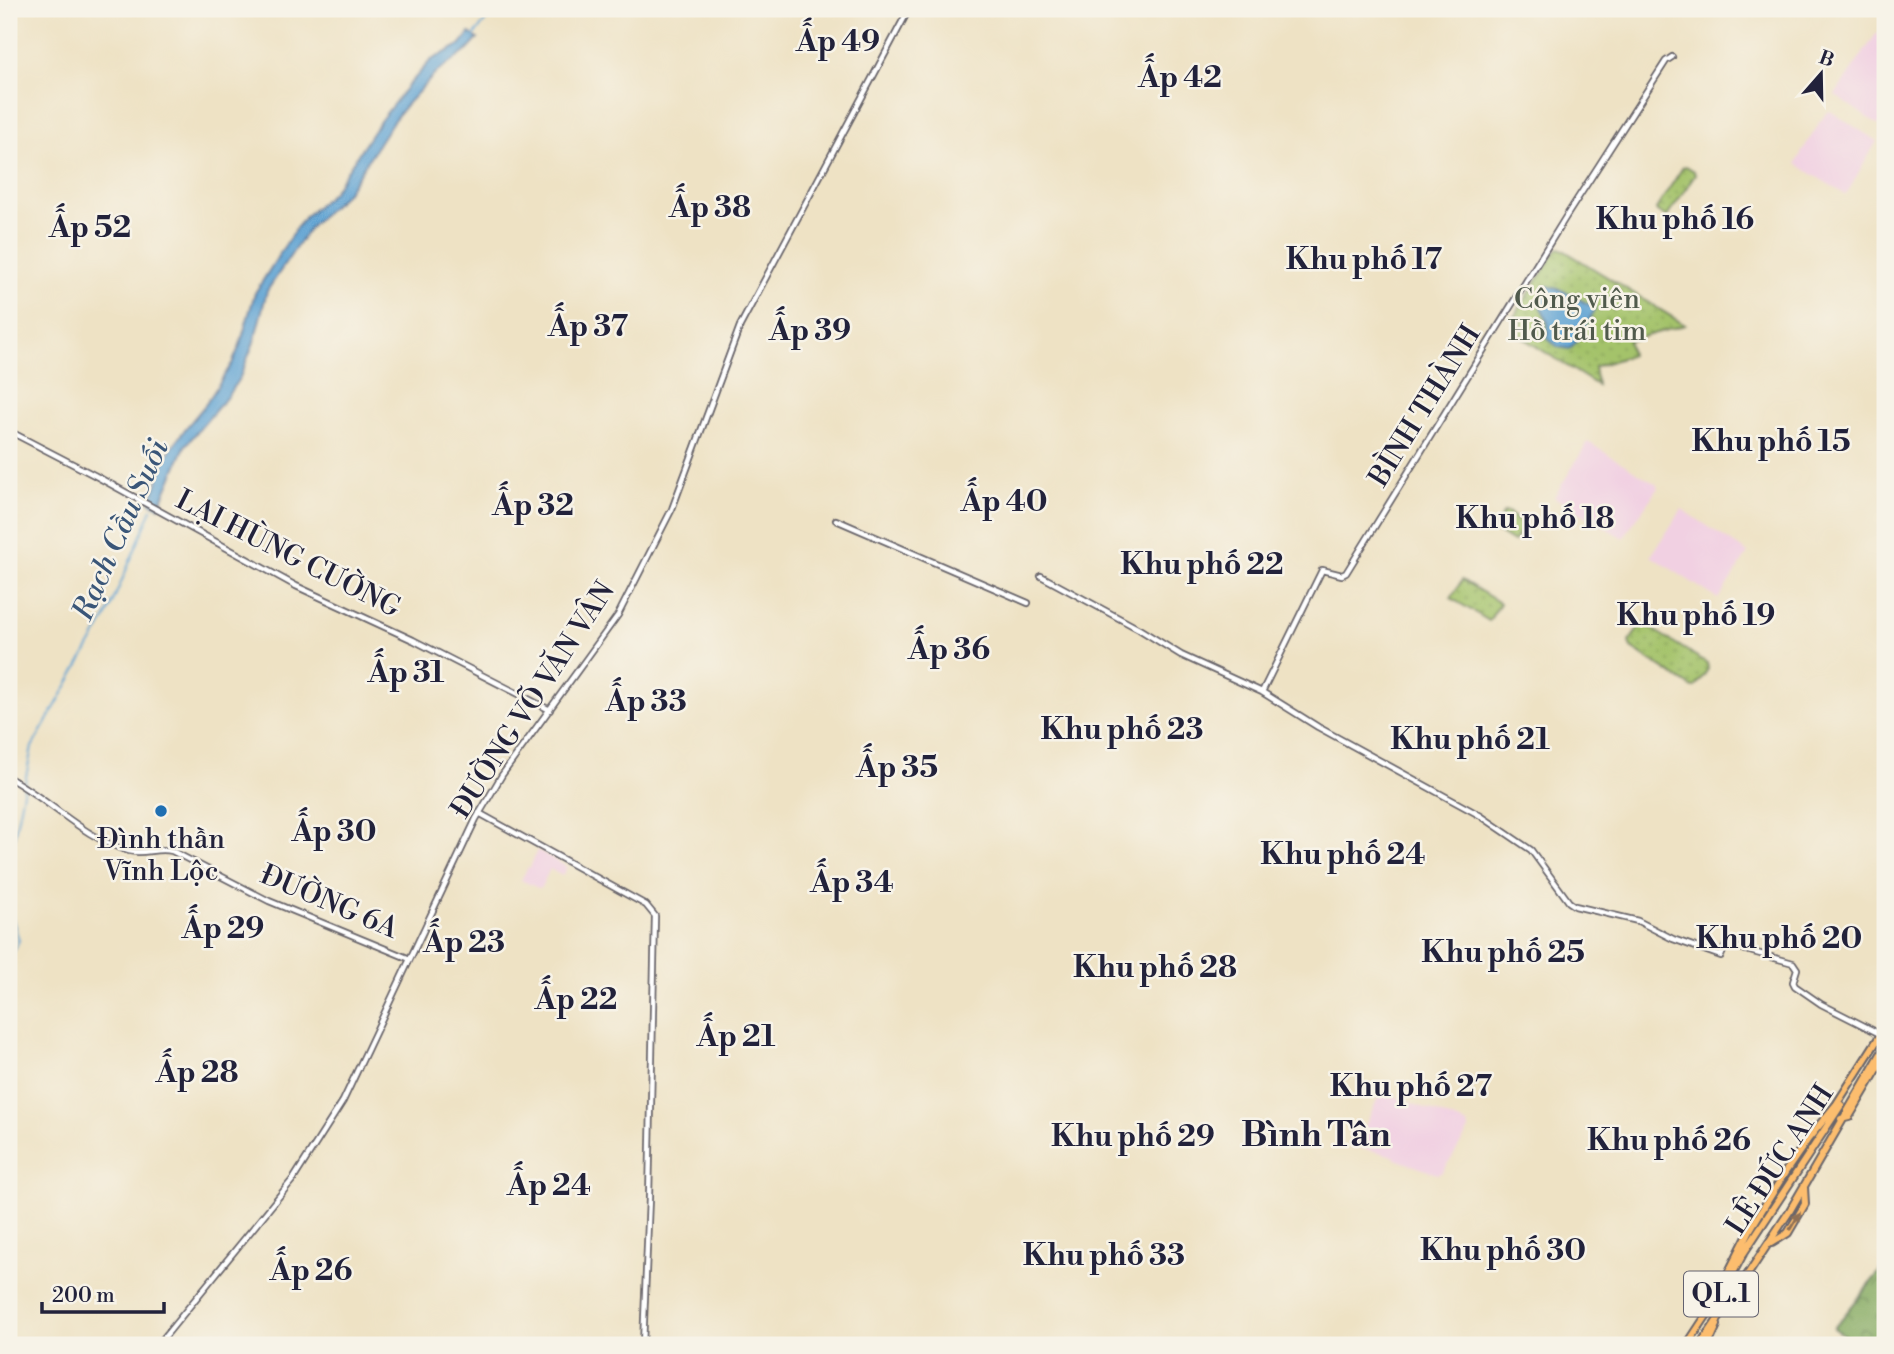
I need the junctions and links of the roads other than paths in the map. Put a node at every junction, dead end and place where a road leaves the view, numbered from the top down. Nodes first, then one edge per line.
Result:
1 (909, 9) edge
2 (1672, 57) dead end
3 (9, 431) edge
4 (836, 520) dead end
5 (1041, 576) dead end
6 (1028, 603) dead end
7 (1262, 692) junction
8 (550, 710) junction
9 (9, 778) edge
10 (479, 813) junction
11 (410, 959) junction
12 (1884, 1034) edge
13 (1885, 1047) edge
14 (1885, 1056) edge
15 (1841, 1119) junction
16 (1719, 1319) junction
17 (158, 1345) edge
18 (643, 1345) edge
19 (1690, 1345) edge
20 (1701, 1345) edge
21 (1708, 1345) edge

1 - 8 street, ĐƯỜNG VÕ VĂN VÂN
2 - 7 street, BÌNH THÀNH
3 - 8 street, LẠI HÙNG CƯỜNG
4 - 6 street
5 - 7 street
7 - 12 street
8 - 10 street, ĐƯỜNG VÕ VĂN VÂN
9 - 11 street, ĐƯỜNG 6A
10 - 11 street, ĐƯỜNG VÕ VĂN VÂN
10 - 18 street
11 - 17 street, ĐƯỜNG VÕ VĂN VÂN
12 - 19 highway, LÊ ĐỨC ANH / QL.1
13 - 15 highway, LÊ ĐỨC ANH / QL.1
14 - 15 highway, LÊ ĐỨC ANH / QL.1
16 -> 15 highway, LÊ ĐỨC ANH / QL.1
16 - 20 highway, LÊ ĐỨC ANH / QL.1
16 - 21 highway, QL.1

